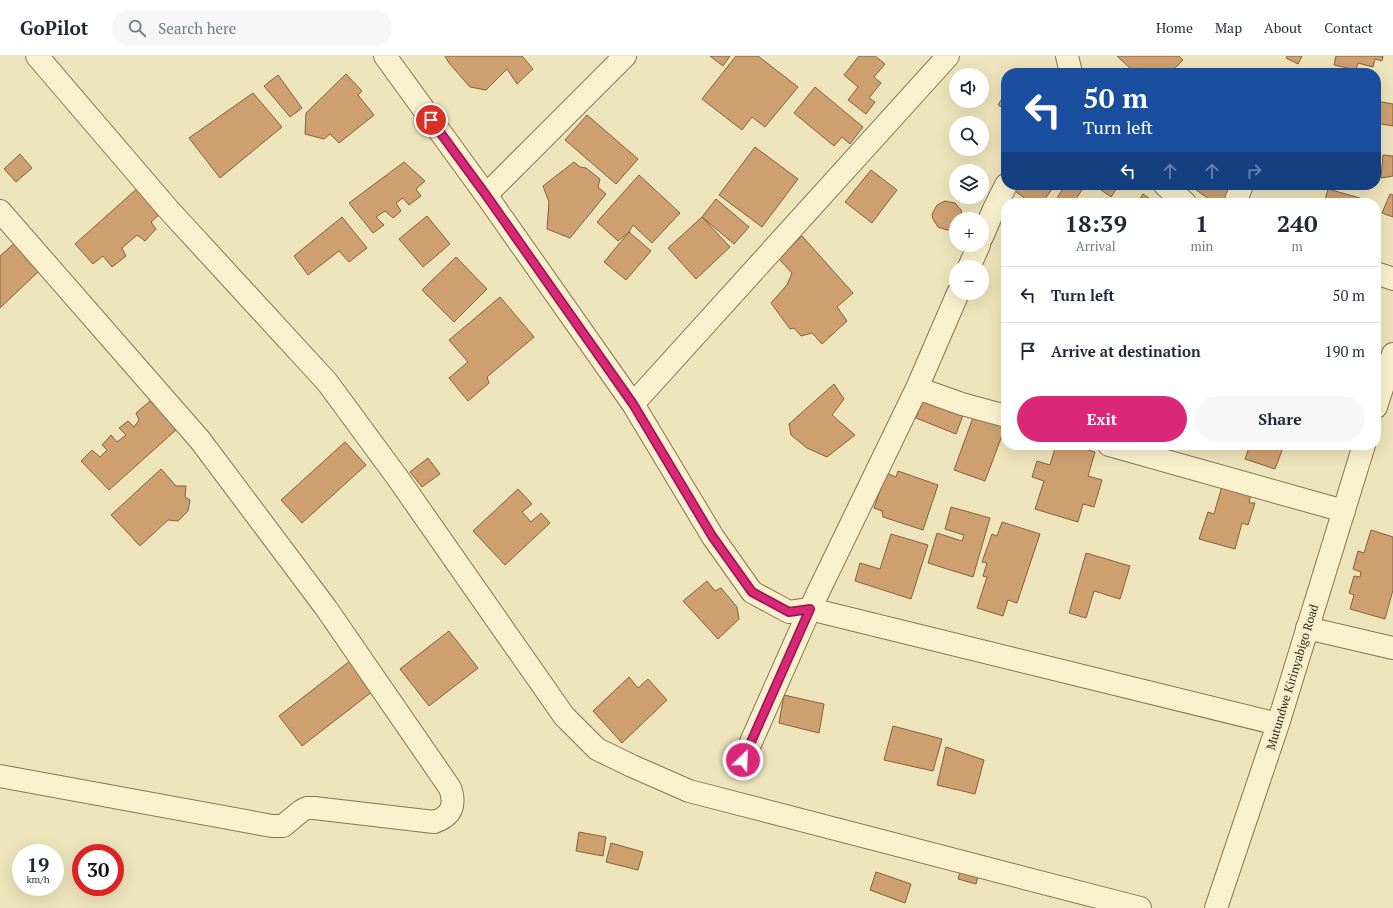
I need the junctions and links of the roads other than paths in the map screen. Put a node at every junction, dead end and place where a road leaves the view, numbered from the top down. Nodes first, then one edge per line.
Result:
1 (37, 56) edge
2 (385, 56) edge
3 (625, 56) edge
4 (948, 56) edge
5 (1067, 56) edge
6 (1070, 68) edge
7 (1004, 190) edge
8 (1171, 190) edge
9 (486, 195) junction
10 (1179, 198) edge
11 (0, 211) edge
12 (989, 221) edge
13 (1381, 275) edge
14 (1393, 279) edge
15 (955, 300) edge
16 (1393, 354) edge
17 (917, 388) junction
18 (1381, 391) edge
19 (633, 404) junction
20 (1001, 415) edge
21 (1127, 450) edge
22 (1362, 450) edge
23 (1344, 511) junction
24 (810, 609) junction
25 (1307, 628) junction
26 (1393, 648) edge
27 (1278, 724) junction
28 (743, 760) dead end
29 (0, 776) edge
30 (1140, 908) edge
31 (1216, 908) edge

1 - 30 street
2 - 9 street
3 - 9 street
4 - 19 street
5 - 6 street
7 - 12 street
8 - 10 street
9 - 19 street
11 - 29 street
13 - 14 street
15 - 17 street
16 - 18 street
17 - 20 street
17 - 24 street
19 - 24 street
21 - 23 street
22 - 23 street, Mutundwe Kirinyabigo Road
23 - 25 street, Mutundwe Kirinyabigo Road
24 - 27 street
24 - 28 street
25 - 26 street
25 - 27 street, Mutundwe Kirinyabigo Road
27 - 31 street, Mutundwe Kirinyabigo Road

